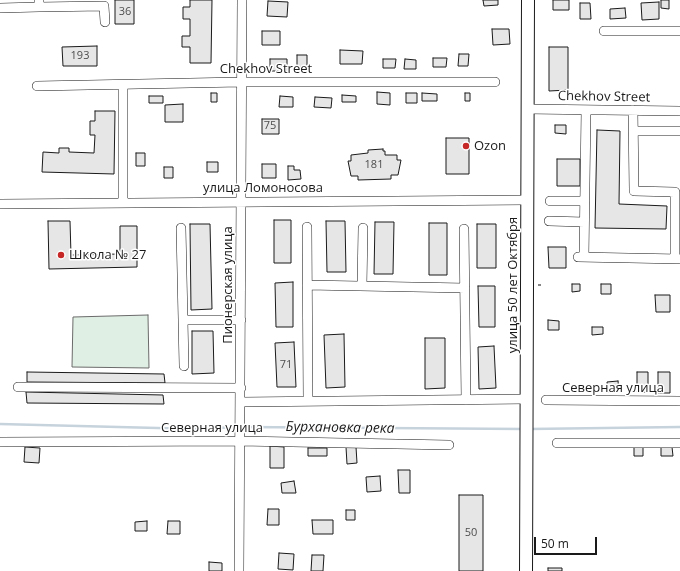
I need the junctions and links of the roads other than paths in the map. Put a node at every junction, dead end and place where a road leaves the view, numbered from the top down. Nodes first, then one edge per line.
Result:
1 (242, 0) edge
2 (528, 0) edge
3 (39, 4) edge
4 (0, 8) edge
5 (105, 22) dead end
6 (604, 31) dead end
7 (680, 31) edge
8 (241, 82) junction
9 (495, 82) dead end
10 (123, 85) junction
11 (37, 86) dead end
12 (527, 109) junction
13 (586, 110) junction
14 (633, 110) junction
15 (680, 111) edge
16 (680, 131) edge
17 (633, 132) junction
18 (527, 200) junction
19 (241, 201) junction
20 (550, 201) dead end
21 (585, 201) junction
22 (123, 202) junction
23 (0, 204) edge
24 (550, 222) dead end
25 (584, 222) junction
26 (307, 227) dead end
27 (182, 228) dead end
28 (363, 228) dead end
29 (464, 229) dead end
30 (678, 259) edge
31 (307, 285) junction
32 (362, 286) junction
33 (464, 288) junction
34 (183, 320) junction
35 (241, 320) junction
36 (184, 366) dead end
37 (18, 387) dead end
38 (241, 388) junction
39 (466, 400) junction
40 (527, 400) junction
41 (546, 400) dead end
42 (308, 401) junction
43 (680, 401) edge
44 (241, 402) junction
45 (240, 441) junction
46 (0, 442) edge
47 (557, 443) dead end
48 (680, 443) edge
49 (449, 445) dead end
50 (239, 571) edge
51 (526, 571) edge

1 - 8 street, Пионерская улица
2 - 12 main road, улица 50 лет Октября
3 - 4 street
3 - 5 street
6 - 7 street
8 - 9 street, Chekhov Street
8 - 10 street, Chekhov Street
8 - 19 street, Пионерская улица
10 - 11 street, Chekhov Street
10 - 22 street
12 - 13 street, Chekhov Street
12 - 18 main road, улица 50 лет Октября
13 - 14 street, Chekhov Street
13 - 21 street
14 - 15 street, Chekhov Street
14 - 17 street
16 - 17 street
17 - 30 street
18 - 19 street, улица Ломоносова
18 - 40 main road, улица 50 лет Октября
19 - 22 street, улица Ломоносова
19 - 35 street, Пионерская улица
20 - 21 street
21 - 25 street
22 - 23 street, улица Ломоносова
24 - 25 street
25 - 30 street
26 - 31 street
27 - 34 street
28 - 32 street
29 - 33 street
31 - 32 street
31 - 42 street
32 - 33 street
33 - 39 street
34 - 35 street
34 - 36 street
35 - 38 street, Пионерская улица
37 - 38 street
38 - 44 street, Пионерская улица
39 - 40 street, Северная улица
39 - 42 street, Северная улица
40 - 51 main road, улица 50 лет Октября
41 - 43 street, Северная улица
42 - 44 street, Северная улица
44 - 45 street, Пионерская улица
45 - 46 street, Северная улица
45 - 49 street, Северная улица
45 - 50 street, Пионерская улица
47 - 48 street

